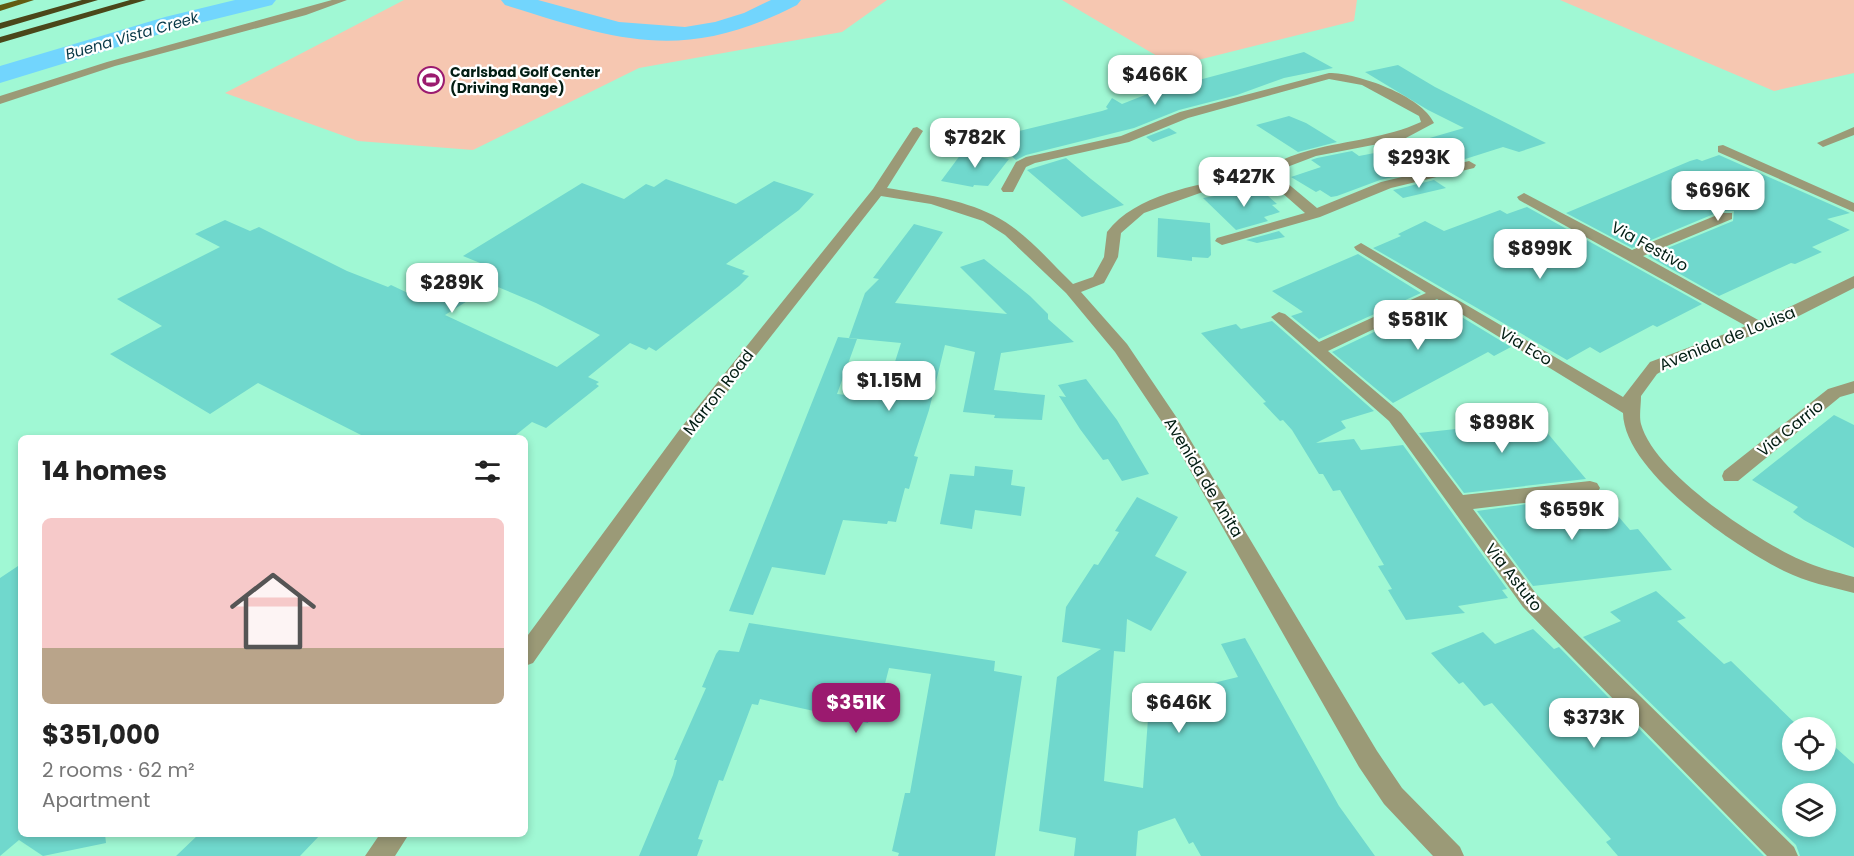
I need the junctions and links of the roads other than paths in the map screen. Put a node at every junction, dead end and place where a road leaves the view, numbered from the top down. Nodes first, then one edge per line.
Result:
1 (29, 0) edge
2 (93, 0) edge
3 (141, 0) edge
4 (342, 0) edge
5 (0, 8) edge
6 (0, 26) edge
7 (0, 40) edge
8 (0, 100) edge
9 (917, 131) dead end
10 (1854, 131) edge
11 (1823, 143) dead end
12 (1723, 149) dead end
13 (1468, 165) dead end
14 (1265, 171) junction
15 (1008, 189) dead end
16 (878, 191) junction
17 (1524, 197) dead end
18 (1854, 208) edge
19 (1315, 214) junction
20 (1727, 216) dead end
21 (1221, 241) dead end
22 (1360, 247) dead end
23 (1631, 256) junction
24 (1854, 281) edge
25 (1071, 290) junction
26 (1438, 292) junction
27 (1279, 317) dead end
28 (1759, 327) junction
29 (1316, 350) junction
30 (1854, 387) edge
31 (1628, 408) junction
32 (1731, 476) dead end
33 (1590, 488) dead end
34 (1458, 502) junction
35 (1854, 585) edge
36 (528, 652) edge
37 (394, 837) edge
38 (378, 856) edge
39 (1450, 856) edge
40 (1785, 856) edge

1 - 5 main road
2 - 6 highway
3 - 7 highway
4 - 8 street
9 - 16 street, Marron Road
10 - 11 street
12 - 18 street
13 - 19 street
14 - 15 street
14 - 19 street
14 - 25 street
16 - 25 street, Avenida de Anita
16 - 36 street, Marron Road
17 - 23 street, Via Festivo
19 - 21 street
20 - 23 street
22 - 26 street, Via Eco
23 - 28 street, Via Festivo
24 - 28 street, Avenida de Louisa
25 - 39 street, Avenida de Anita
26 - 29 street
26 - 31 street, Via Eco
27 - 29 street, Via Astuto
28 - 31 street, Avenida de Louisa
29 - 34 street, Via Astuto
30 - 32 street, Via Carrio
31 - 35 street
33 - 34 street
34 - 40 street, Via Astuto
37 - 38 street

